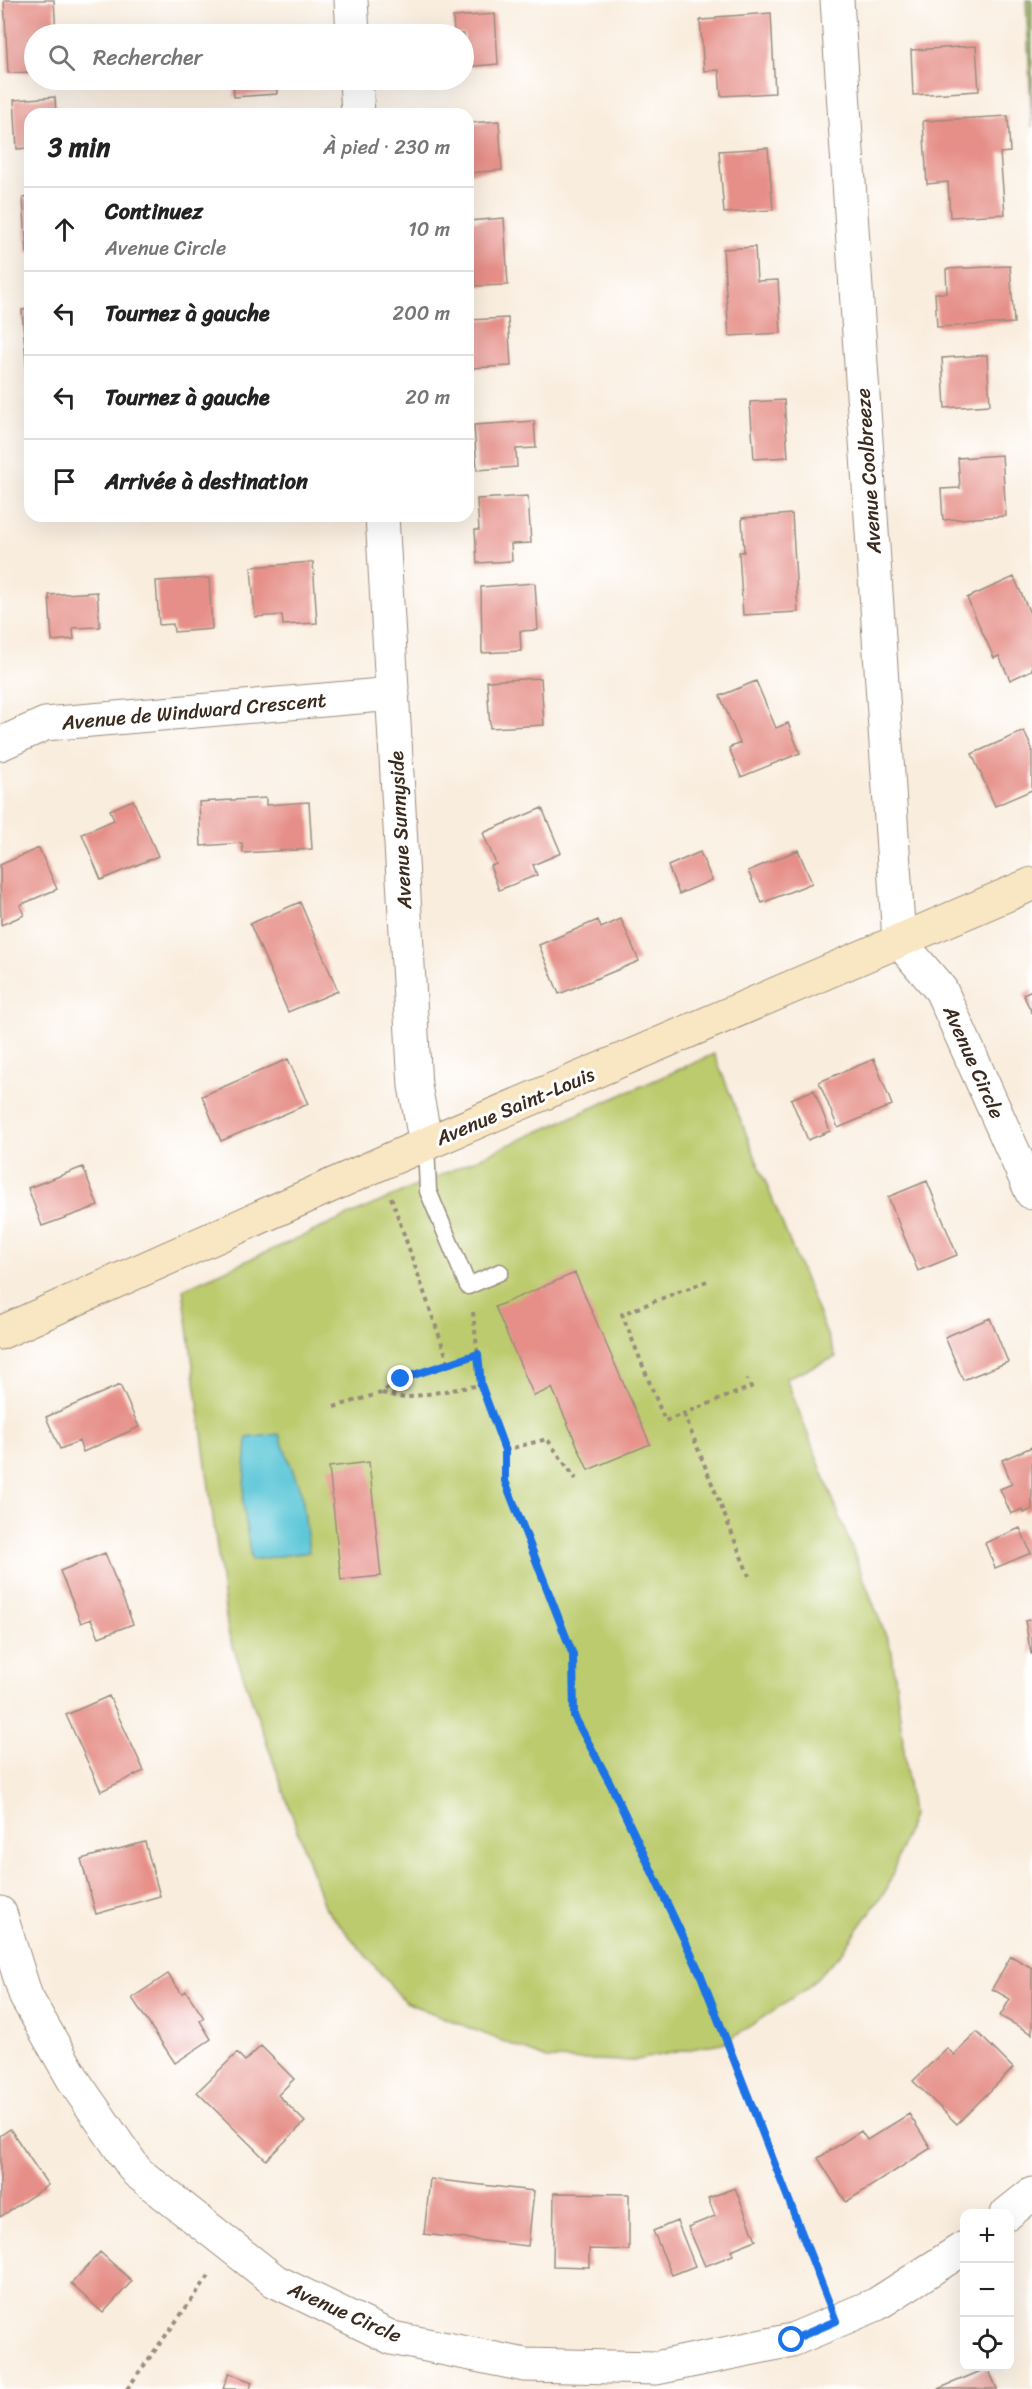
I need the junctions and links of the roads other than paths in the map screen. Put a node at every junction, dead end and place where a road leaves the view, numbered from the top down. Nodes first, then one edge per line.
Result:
1 (351, 0) edge
2 (837, 0) edge
3 (352, 24) edge
4 (357, 90) edge
5 (358, 108) edge
6 (382, 522) edge
7 (393, 694) junction
8 (0, 744) edge
9 (1032, 884) edge
10 (899, 942) junction
11 (426, 1144) junction
12 (1032, 1193) edge
13 (500, 1272) dead end
14 (0, 1333) edge
15 (0, 1913) edge
16 (1032, 2194) edge
17 (1013, 2209) edge
18 (960, 2251) edge

1 - 3 street
2 - 10 street, Avenue Coolbreeze
4 - 5 street
6 - 7 street, Avenue Sunnyside
7 - 8 street, Avenue de Windward Crescent
7 - 11 street, Avenue Sunnyside
9 - 10 street, Avenue Saint-Louis
10 - 11 street, Avenue Saint-Louis
10 - 12 street, Avenue Circle
11 - 13 lane
11 - 14 street, Avenue Saint-Louis
15 - 18 street, Avenue Circle
16 - 17 street

